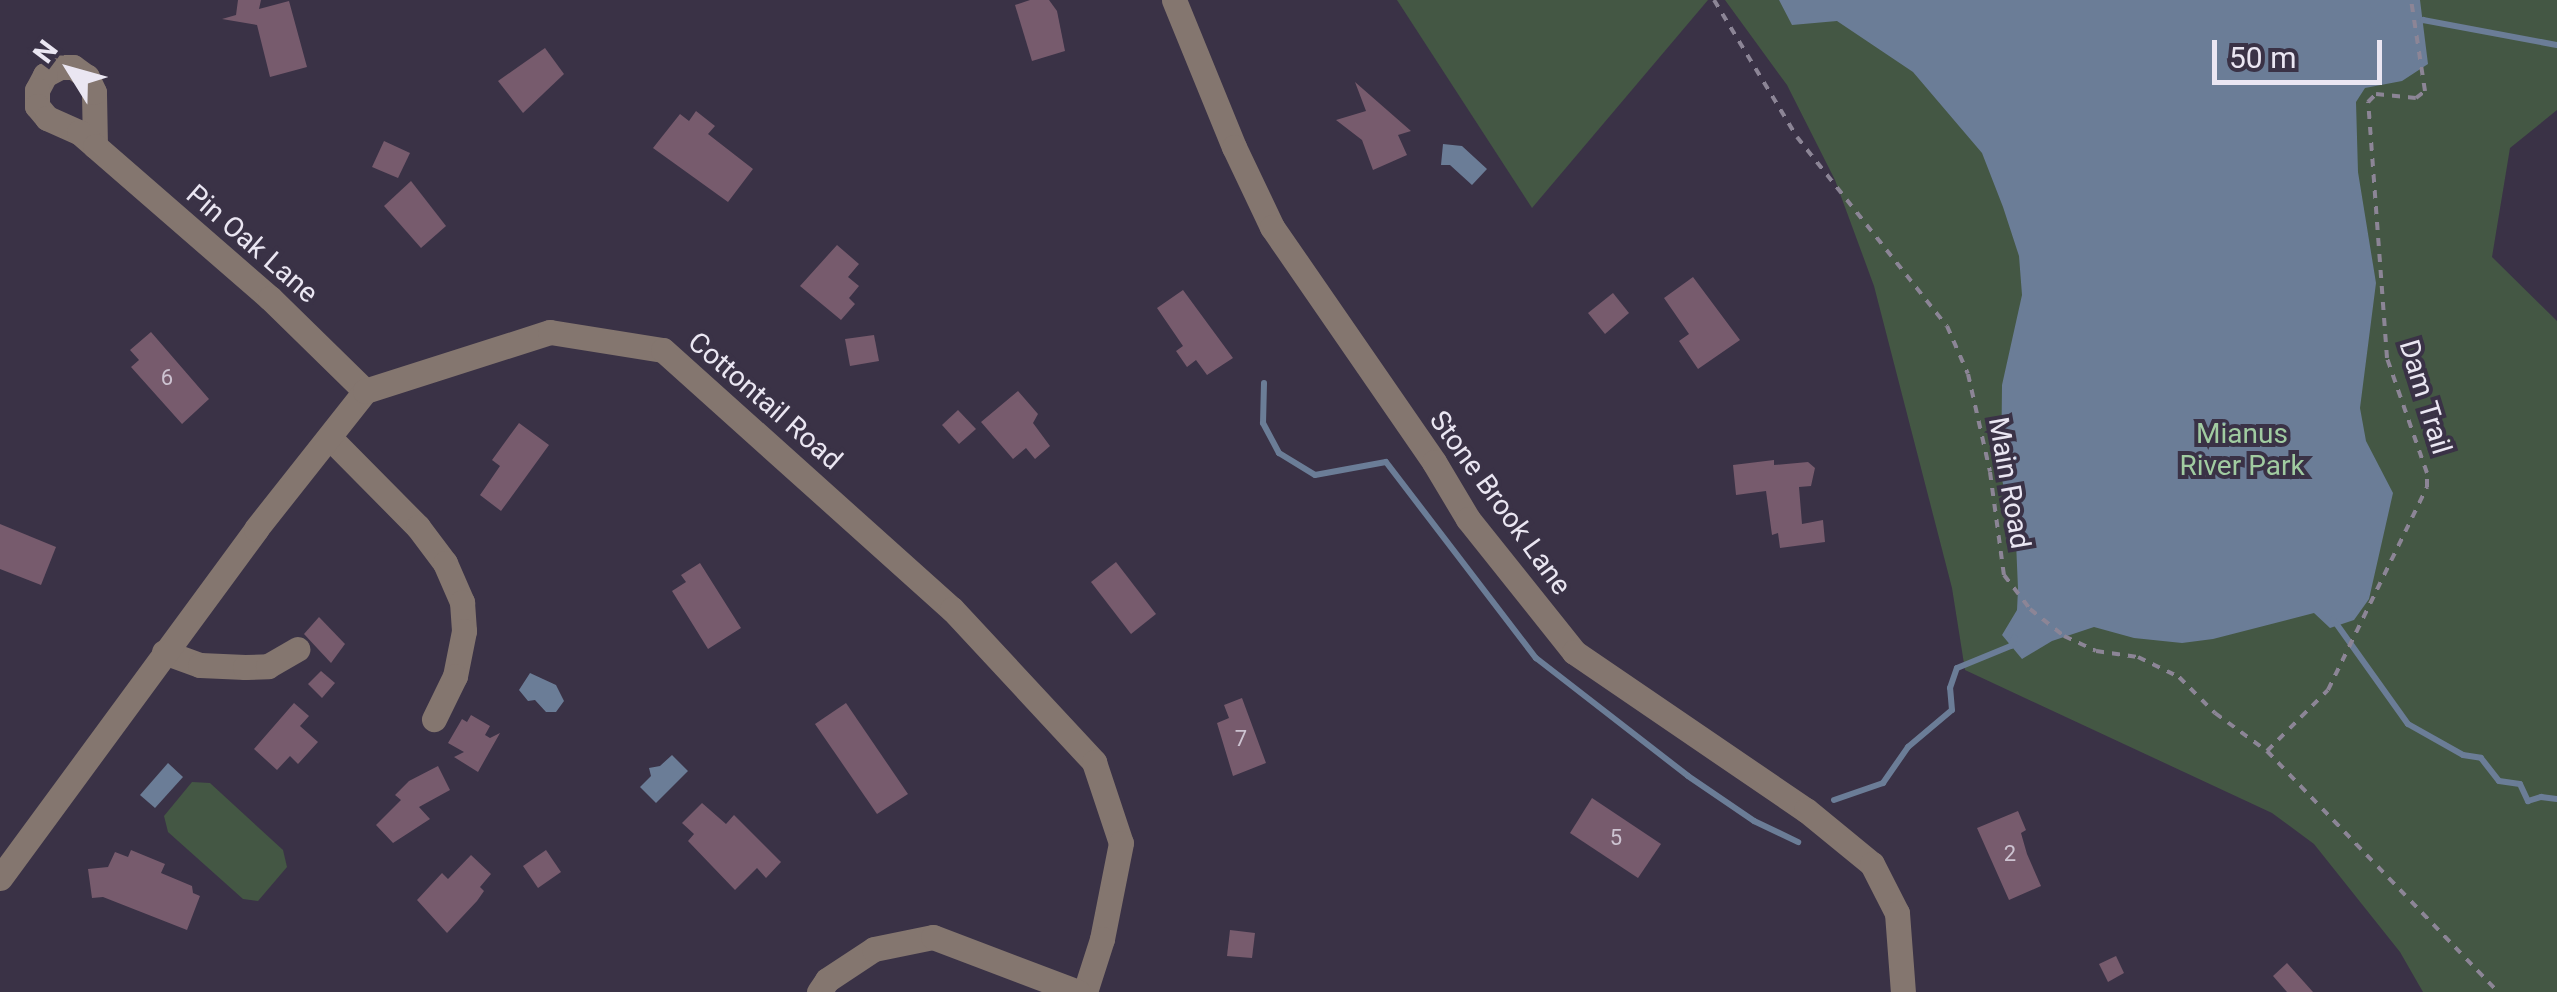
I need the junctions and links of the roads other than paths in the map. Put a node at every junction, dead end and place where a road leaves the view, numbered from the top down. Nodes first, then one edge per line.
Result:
1 (1174, 0) edge
2 (96, 146) dead end
3 (365, 390) junction
4 (330, 438) junction
5 (297, 650) dead end
6 (164, 652) junction
7 (434, 719) dead end
8 (0, 878) edge
9 (819, 992) edge
10 (1082, 992) edge
11 (1902, 992) edge

1 - 11 street, Stone Brook Lane
2 - 3 street, Pin Oak Lane
3 - 4 street
3 - 10 street, Cottontail Road
4 - 6 street
4 - 7 street
5 - 6 street
6 - 8 street
9 - 10 street

